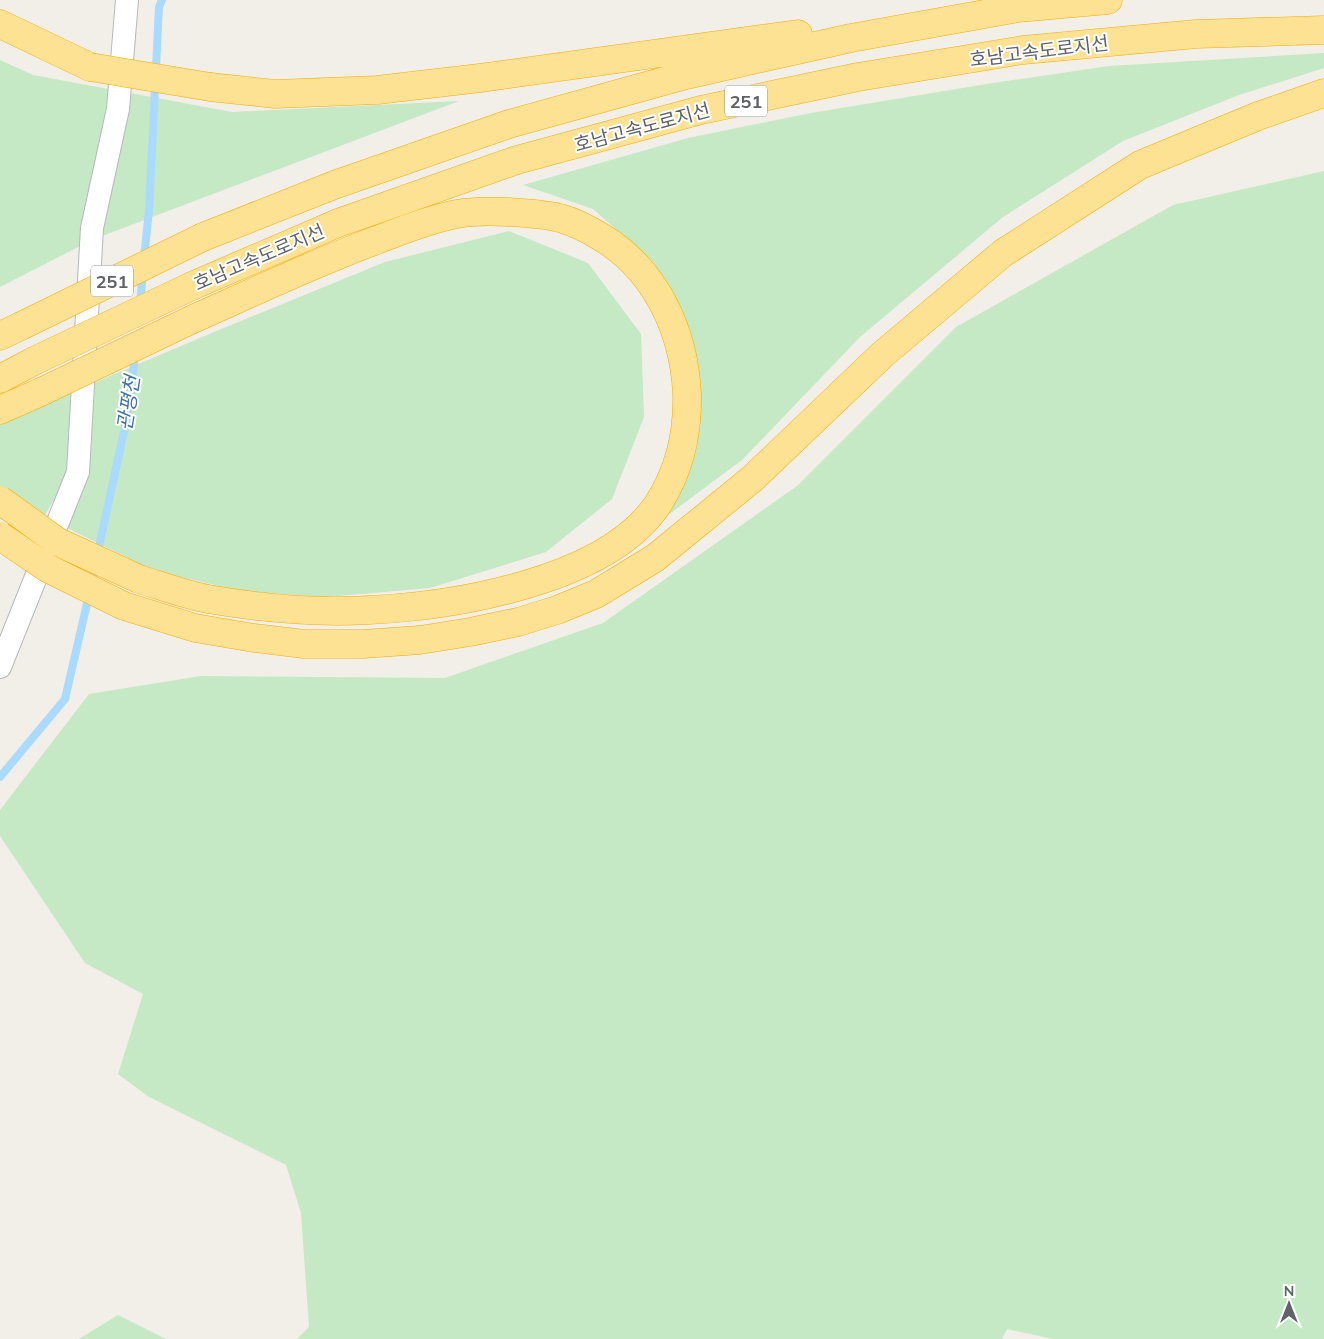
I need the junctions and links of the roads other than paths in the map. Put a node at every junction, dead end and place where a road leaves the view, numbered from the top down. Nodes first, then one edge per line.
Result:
1 (127, 0) edge
2 (1108, 0) edge
3 (1018, 8) junction
4 (0, 24) edge
5 (1324, 30) edge
6 (1324, 93) edge
7 (11, 331) edge
8 (0, 380) edge
9 (0, 410) edge
10 (0, 500) edge
11 (0, 536) edge
12 (0, 667) edge

1 - 12 street
2 - 3 highway, 호남고속도로지선 / 251
3 - 4 highway, bridge
3 - 7 highway, 호남고속도로지선 / 251, bridge
5 - 8 highway, 호남고속도로지선 / 251, bridge
6 - 11 highway, bridge
9 - 10 highway, bridge

